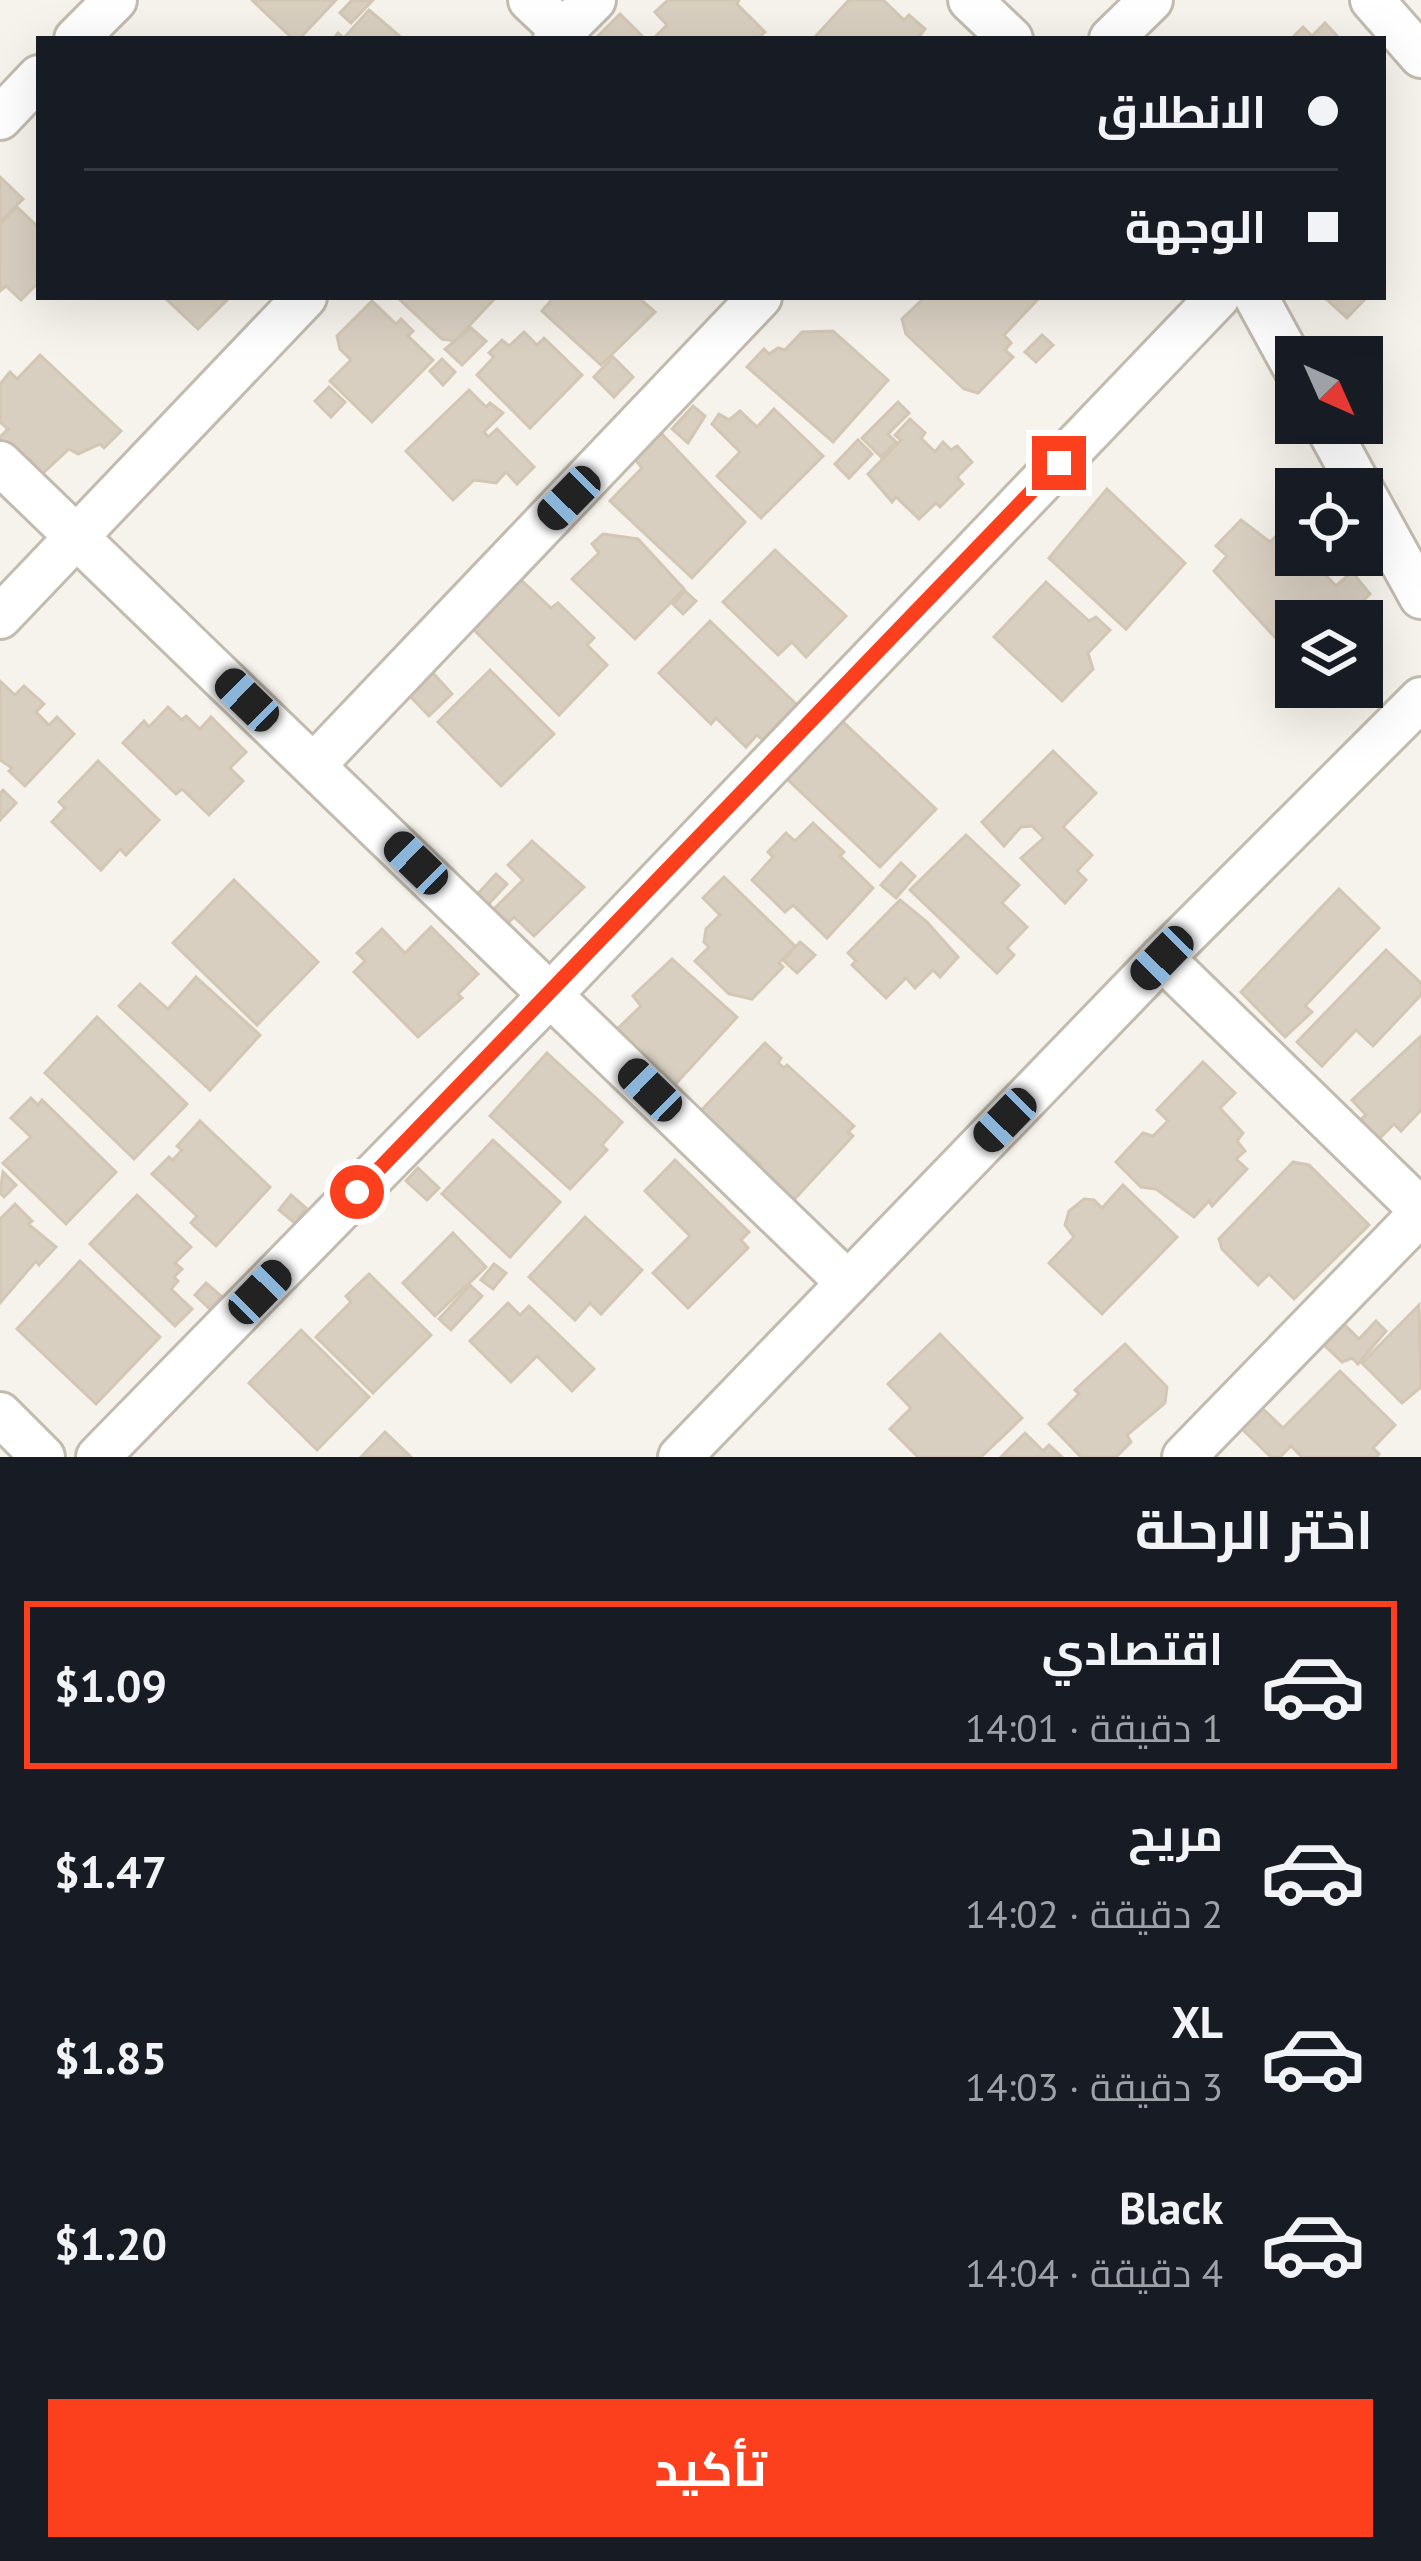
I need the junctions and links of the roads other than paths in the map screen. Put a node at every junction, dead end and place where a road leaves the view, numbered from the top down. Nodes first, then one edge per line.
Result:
1 (115, 0) edge
2 (530, 0) edge
3 (594, 0) edge
4 (1150, 0) edge
5 (1372, 0) edge
6 (559, 35) edge
7 (79, 36) edge
8 (1114, 36) edge
9 (1421, 56) edge
10 (302, 300) edge
11 (757, 300) edge
12 (1215, 300) edge
13 (1258, 300) edge
14 (1277, 336) edge
15 (0, 463) edge
16 (1383, 527) edge
17 (78, 538) junction
18 (1421, 597) edge
19 (0, 617) edge
20 (1421, 700) edge
21 (314, 766) junction
22 (1162, 958) junction
23 (551, 994) junction
24 (1421, 1212) edge
25 (848, 1283) junction
26 (0, 1414) edge
27 (1219, 1439) edge
28 (43, 1457) edge
29 (98, 1457) edge
30 (680, 1457) edge
31 (1184, 1457) edge

1 - 7 street
2 - 6 street
3 - 6 street
4 - 8 street
5 - 9 street
10 - 17 street
11 - 21 street
12 - 23 street
13 - 14 street
15 - 17 street
16 - 18 street
17 - 19 street
17 - 21 street
20 - 22 street
21 - 23 street
22 - 24 street
22 - 25 street
23 - 25 street
23 - 29 street
24 - 27 street
25 - 30 street
26 - 28 street
27 - 31 street

